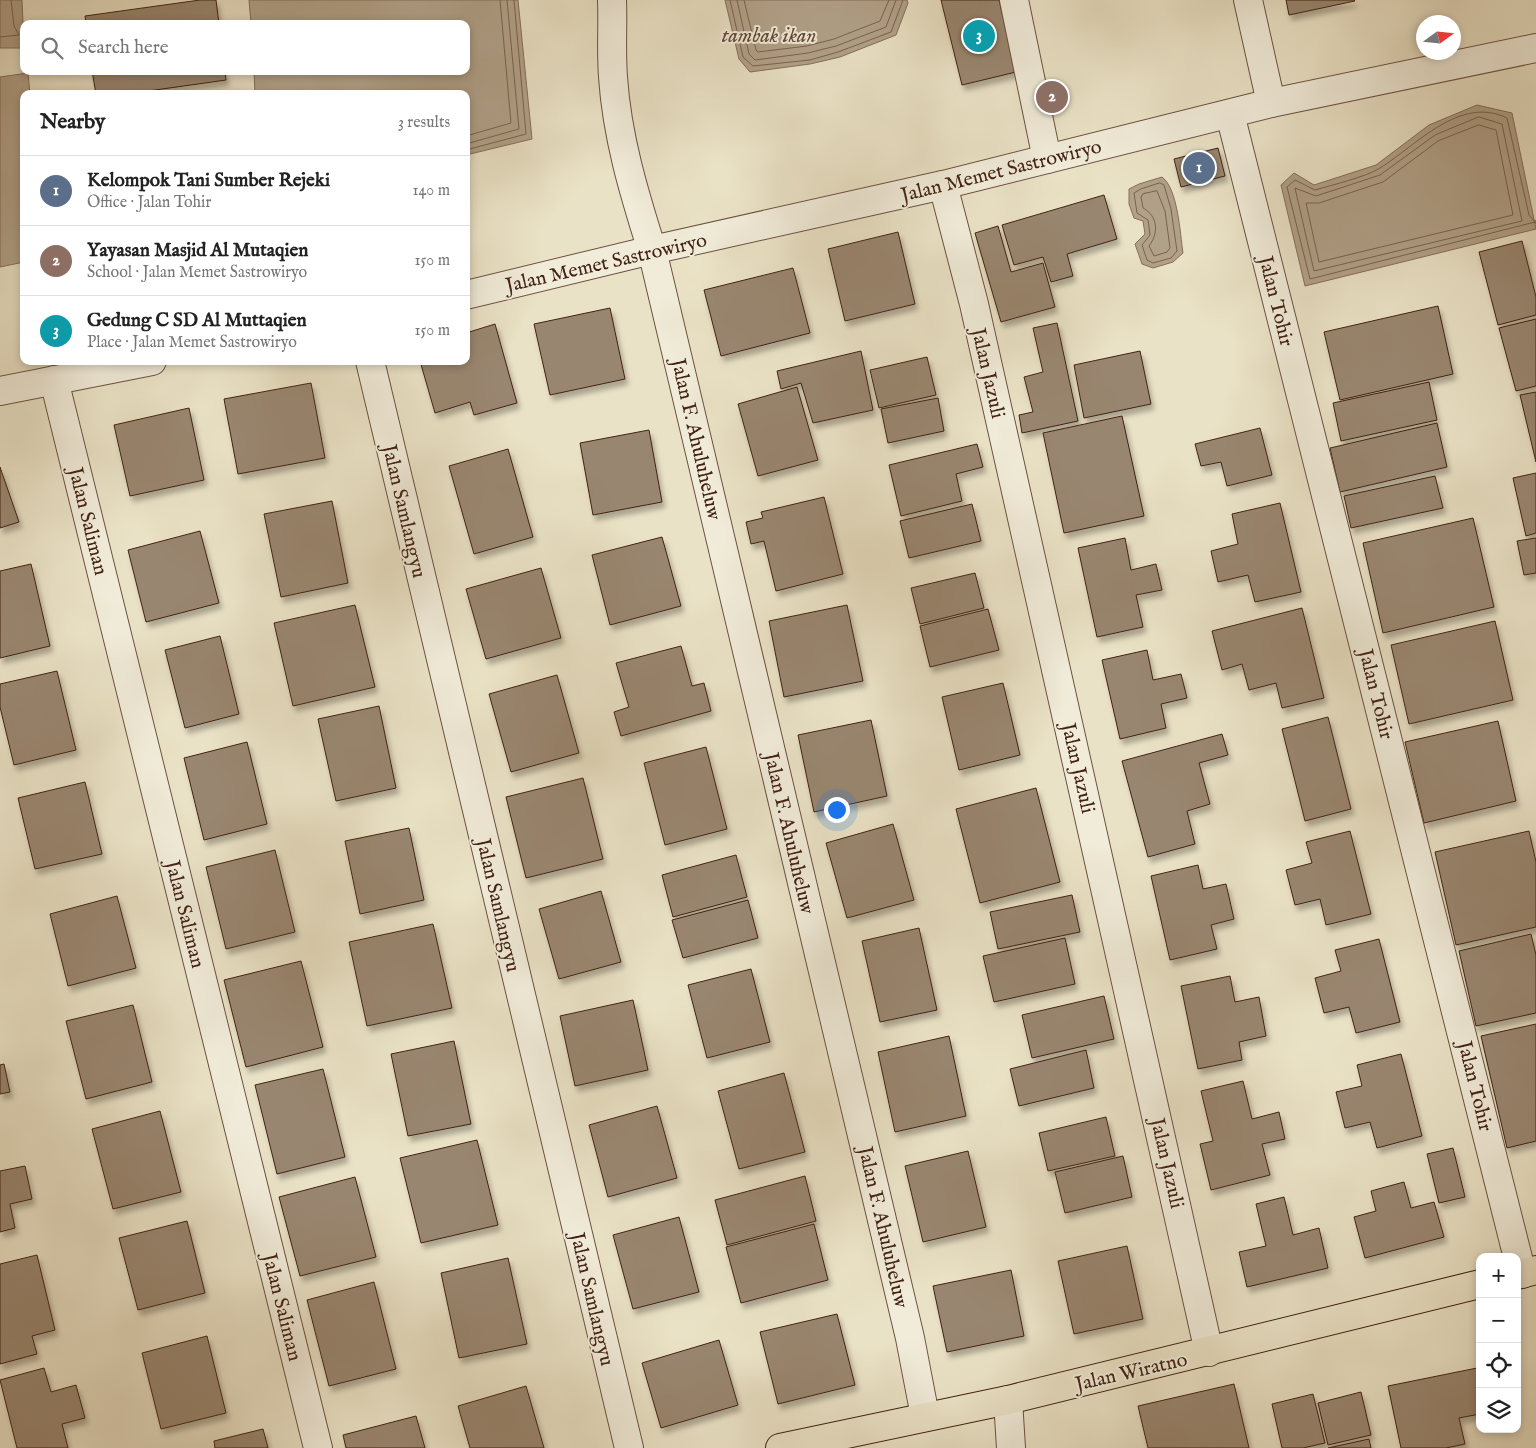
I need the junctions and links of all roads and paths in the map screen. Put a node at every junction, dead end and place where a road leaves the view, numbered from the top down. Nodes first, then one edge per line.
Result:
1 (612, 0) edge
2 (1014, 0) edge
3 (1248, 0) edge
4 (1535, 54) edge
5 (1272, 103) junction
6 (1230, 114) junction
7 (1047, 159) junction
8 (943, 185) junction
9 (652, 250) junction
10 (470, 294) edge
11 (131, 365) edge
12 (371, 365) edge
13 (54, 380) junction
14 (0, 391) edge
15 (1525, 1273) edge
16 (1476, 1285) edge
17 (1209, 1352) junction
18 (1008, 1400) junction
19 (925, 1416) junction
20 (318, 1448) edge
21 (628, 1448) edge
22 (780, 1448) edge
23 (1011, 1448) edge

1 - 9 street, Jalan F. Ahuluheluw
2 - 7 street
3 - 5 street
4 - 5 street, Jalan Memet Sastrowiryo
5 - 6 street, Jalan Memet Sastrowiryo
6 - 7 street, Jalan Memet Sastrowiryo
6 - 15 street, Jalan Tohir
7 - 8 street, Jalan Memet Sastrowiryo
8 - 9 street, Jalan Memet Sastrowiryo
8 - 17 street, Jalan Jazuli
9 - 10 street, Jalan Memet Sastrowiryo
9 - 19 street, Jalan F. Ahuluheluw
11 - 13 street
12 - 21 street, Jalan Samlangyu
13 - 14 street
13 - 20 street, Jalan Saliman
16 - 17 main road, Jalan Wiratno
17 - 18 main road, Jalan Wiratno
18 - 19 main road, Jalan Wiratno
18 - 23 street
19 - 22 main road, Jalan Wiratno

